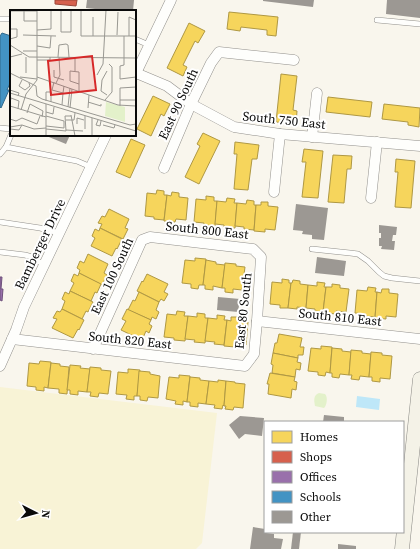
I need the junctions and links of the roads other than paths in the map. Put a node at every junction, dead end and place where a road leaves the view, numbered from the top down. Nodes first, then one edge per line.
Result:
1 (171, 0) edge
2 (0, 18) edge
3 (10, 19) edge
4 (377, 20) dead end
5 (420, 24) edge
6 (136, 39) edge
7 (149, 45) junction
8 (294, 60) dead end
9 (136, 74) edge
10 (317, 93) dead end
11 (192, 104) junction
12 (0, 128) edge
13 (10, 129) edge
14 (280, 134) junction
15 (11, 136) edge
16 (106, 136) edge
17 (312, 136) junction
18 (377, 142) junction
19 (420, 146) edge
20 (6, 147) junction
21 (0, 154) edge
22 (91, 167) junction
23 (164, 168) dead end
24 (274, 192) dead end
25 (371, 198) dead end
26 (0, 222) edge
27 (59, 234) junction
28 (146, 238) joint
29 (312, 248) dead end
30 (0, 252) edge
31 (261, 257) joint
32 (44, 265) junction
33 (420, 281) edge
34 (257, 321) junction
35 (12, 339) junction
36 (420, 339) edge
37 (93, 349) junction
38 (0, 366) edge
39 (245, 366) joint
40 (420, 379) edge
41 (404, 516) edge
42 (403, 533) edge
43 (402, 549) edge

1 - 7 street
2 - 3 lane
4 - 5 lane
6 - 7 lane
7 - 9 street
8 - 11 street, East 90 South
9 - 11 street, South 750 East
10 - 17 street
11 - 14 street, South 750 East
11 - 23 street, East 90 South
12 - 13 lane
14 - 17 street, South 750 East
14 - 24 street
15 - 20 lane
16 - 22 street, Bamberger Drive
17 - 18 street, South 750 East
18 - 19 street, South 750 East
18 - 25 street
20 - 21 lane
20 - 22 lane
22 - 27 street, Bamberger Drive
26 - 27 lane
27 - 32 street, Bamberger Drive
28 - 31 street, South 800 East
28 - 37 street, East 100 South
29 - 33 lane
30 - 32 lane
31 - 34 street, East 80 South
32 - 35 street, Bamberger Drive
34 - 36 street, South 810 East
34 - 39 street, East 80 South
35 - 37 street, South 820 East
35 - 38 street, Bamberger Drive
37 - 39 street, South 820 East
40 - 41 main road
42 - 43 main road

